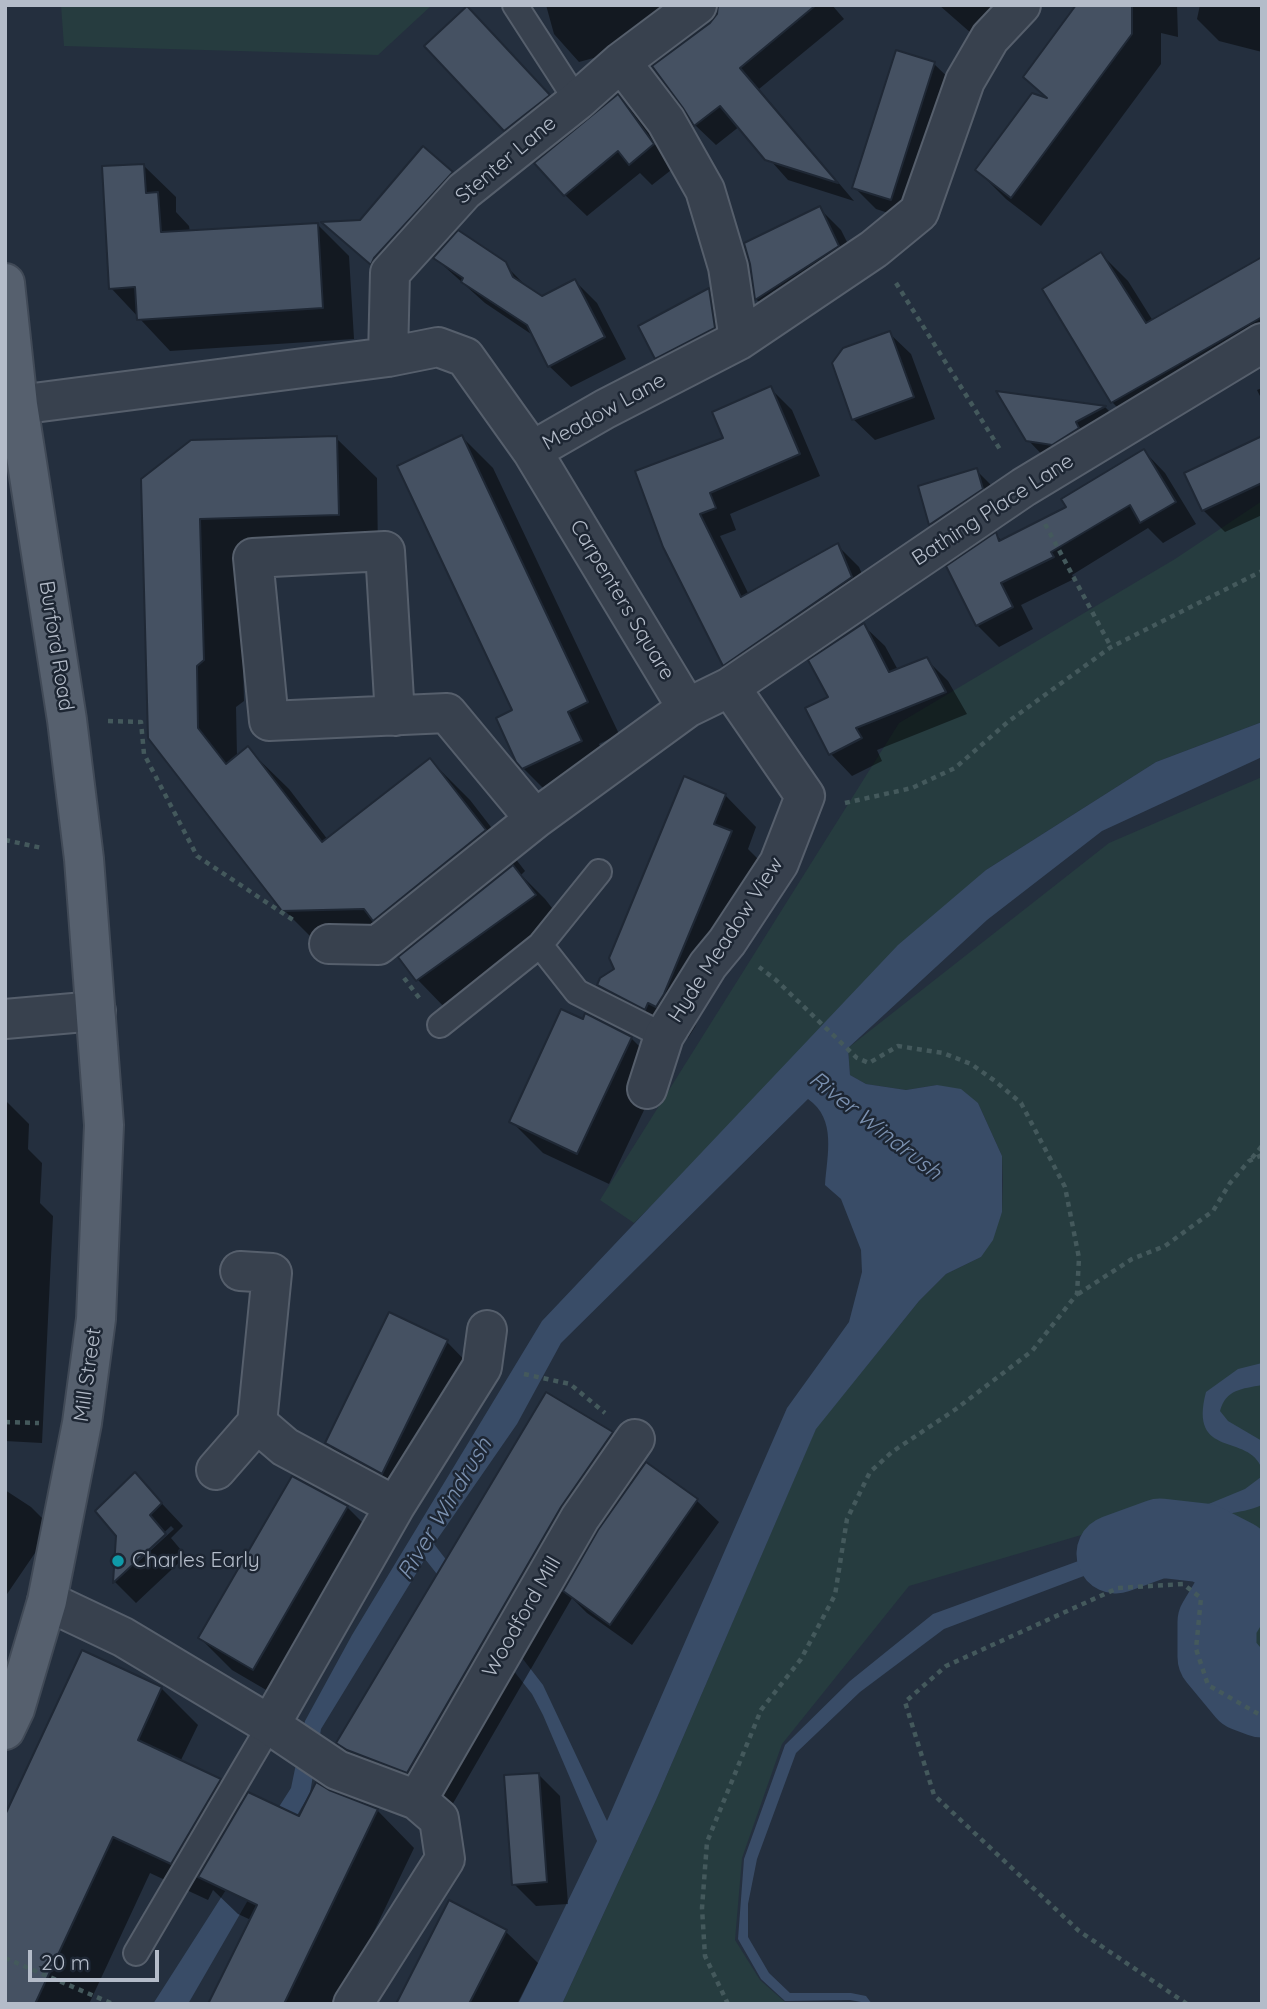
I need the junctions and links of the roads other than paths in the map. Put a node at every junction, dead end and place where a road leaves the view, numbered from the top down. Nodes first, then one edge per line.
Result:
1 (515, 5) edge
2 (697, 5) edge
3 (1021, 5) edge
4 (621, 62) junction
5 (577, 101) junction
6 (5, 283) edge
7 (739, 340) junction
8 (1262, 343) edge
9 (388, 357) junction
10 (18, 405) junction
11 (532, 451) junction
12 (730, 687) junction
13 (687, 708) junction
14 (395, 716) junction
15 (535, 819) junction
16 (599, 872) dead end
17 (328, 944) road end
18 (540, 946) junction
19 (96, 1011) junction
20 (5, 1019) edge
21 (440, 1025) road end
22 (664, 1036) junction
23 (647, 1089) dead end
24 (240, 1271) dead end
25 (487, 1331) dead end
26 (257, 1423) junction
27 (635, 1439) dead end
28 (216, 1470) dead end
29 (395, 1506) junction
30 (47, 1601) junction
31 (5, 1730) edge
32 (277, 1730) junction
33 (417, 1800) junction
34 (136, 1953) dead end
35 (353, 2004) edge

1 - 5 lane
2 - 4 street, Stenter Lane
3 - 7 street, Meadow Lane
4 - 5 street, Stenter Lane
4 - 7 street
5 - 9 street, Stenter Lane
6 - 10 main road, Burford Road
7 - 11 street, Meadow Lane
8 - 12 street, Bathing Place Lane
9 - 10 street, Meadow Lane
9 - 11 street, Meadow Lane
10 - 19 main road, Burford Road
11 - 13 street, Carpenters Square
12 - 13 street
12 - 22 street, Hyde Meadow View
13 - 15 street
14 - 14 street
14 - 15 street
15 - 17 street
16 - 18 lane
18 - 21 lane
18 - 22 lane
19 - 20 street
19 - 30 main road, Mill Street
22 - 23 street, Hyde Meadow View
24 - 26 street
25 - 29 street
26 - 28 street
26 - 29 street
27 - 33 street, Woodford Mill
29 - 32 street
30 - 31 main road, Mill Street
30 - 32 street
32 - 33 street
32 - 34 lane
33 - 35 street

